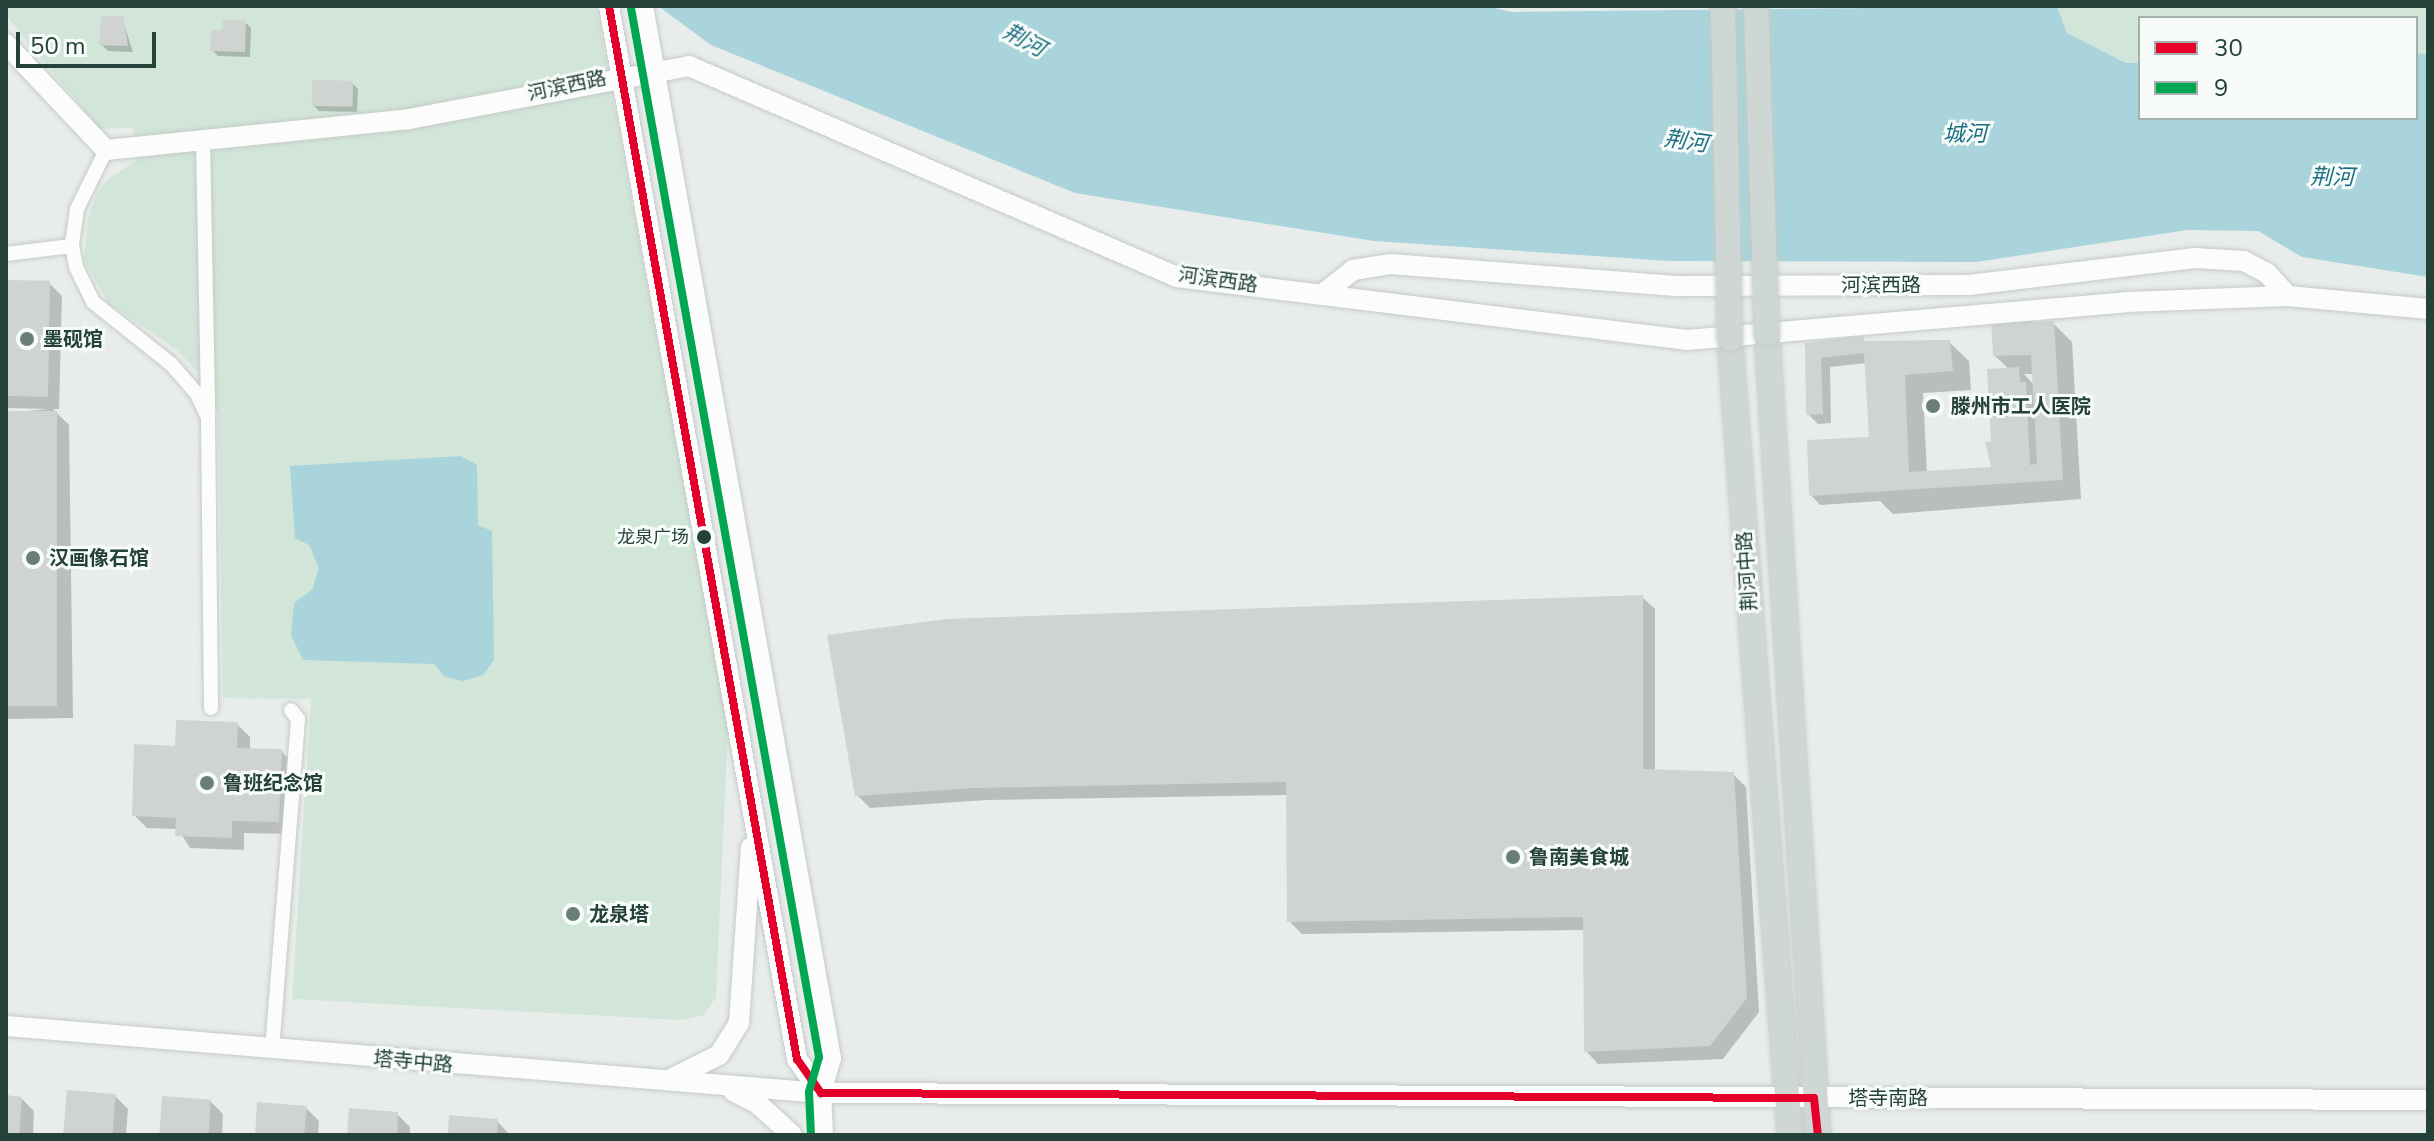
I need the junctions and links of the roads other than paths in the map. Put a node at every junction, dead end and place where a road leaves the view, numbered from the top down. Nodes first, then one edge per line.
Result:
1 (609, 6) edge
2 (1723, 6) edge
3 (1756, 6) edge
4 (644, 11) edge
5 (6, 44) edge
6 (653, 71) junction
7 (622, 75) junction
8 (203, 141) junction
9 (106, 150) junction
10 (72, 246) junction
11 (6, 254) edge
12 (1324, 293) junction
13 (2288, 296) junction
14 (2428, 309) edge
15 (1767, 334) junction
16 (1730, 339) junction
17 (208, 418) junction
18 (211, 708) dead end
19 (291, 710) dead end
20 (754, 815) junction
21 (6, 1026) edge
22 (272, 1050) junction
23 (659, 1083) junction
24 (714, 1086) junction
25 (821, 1093) junction
26 (1786, 1097) junction
27 (1814, 1098) junction
28 (2428, 1100) edge
29 (792, 1135) edge
30 (823, 1135) edge
31 (1790, 1135) edge
32 (1818, 1135) edge

1 - 7 main road
2 - 16 main road, 荆河中路, bridge
3 - 15 main road, 荆河中路, bridge
4 - 6 main road
5 - 9 main road
6 - 7 main road, 河滨西路
6 - 12 main road, 河滨西路
6 - 25 main road
7 - 8 main road, 河滨西路
7 - 20 main road
8 - 9 main road, 河滨西路
8 - 17 street
9 - 10 street
10 - 11 street
10 - 17 street
12 - 13 main road, 河滨西路
12 - 16 main road, 河滨西路
13 - 14 main road, 河滨西路
13 - 15 main road, 河滨西路
15 - 16 main road, 河滨西路
15 - 27 main road, 荆河中路
16 - 26 main road, 荆河中路
17 - 18 street
19 - 22 street
20 - 23 main road
20 - 25 main road
21 - 22 main road, 塔寺中路
22 - 23 main road, 塔寺中路
23 - 24 main road, 塔寺中路
24 - 25 main road, 塔寺中路
24 - 29 main road
25 - 26 main road, 塔寺南路
25 - 30 main road
26 - 27 main road, 塔寺南路
26 - 31 main road, 荆河中路
27 - 28 main road, 塔寺南路
27 - 32 main road, 荆河中路

